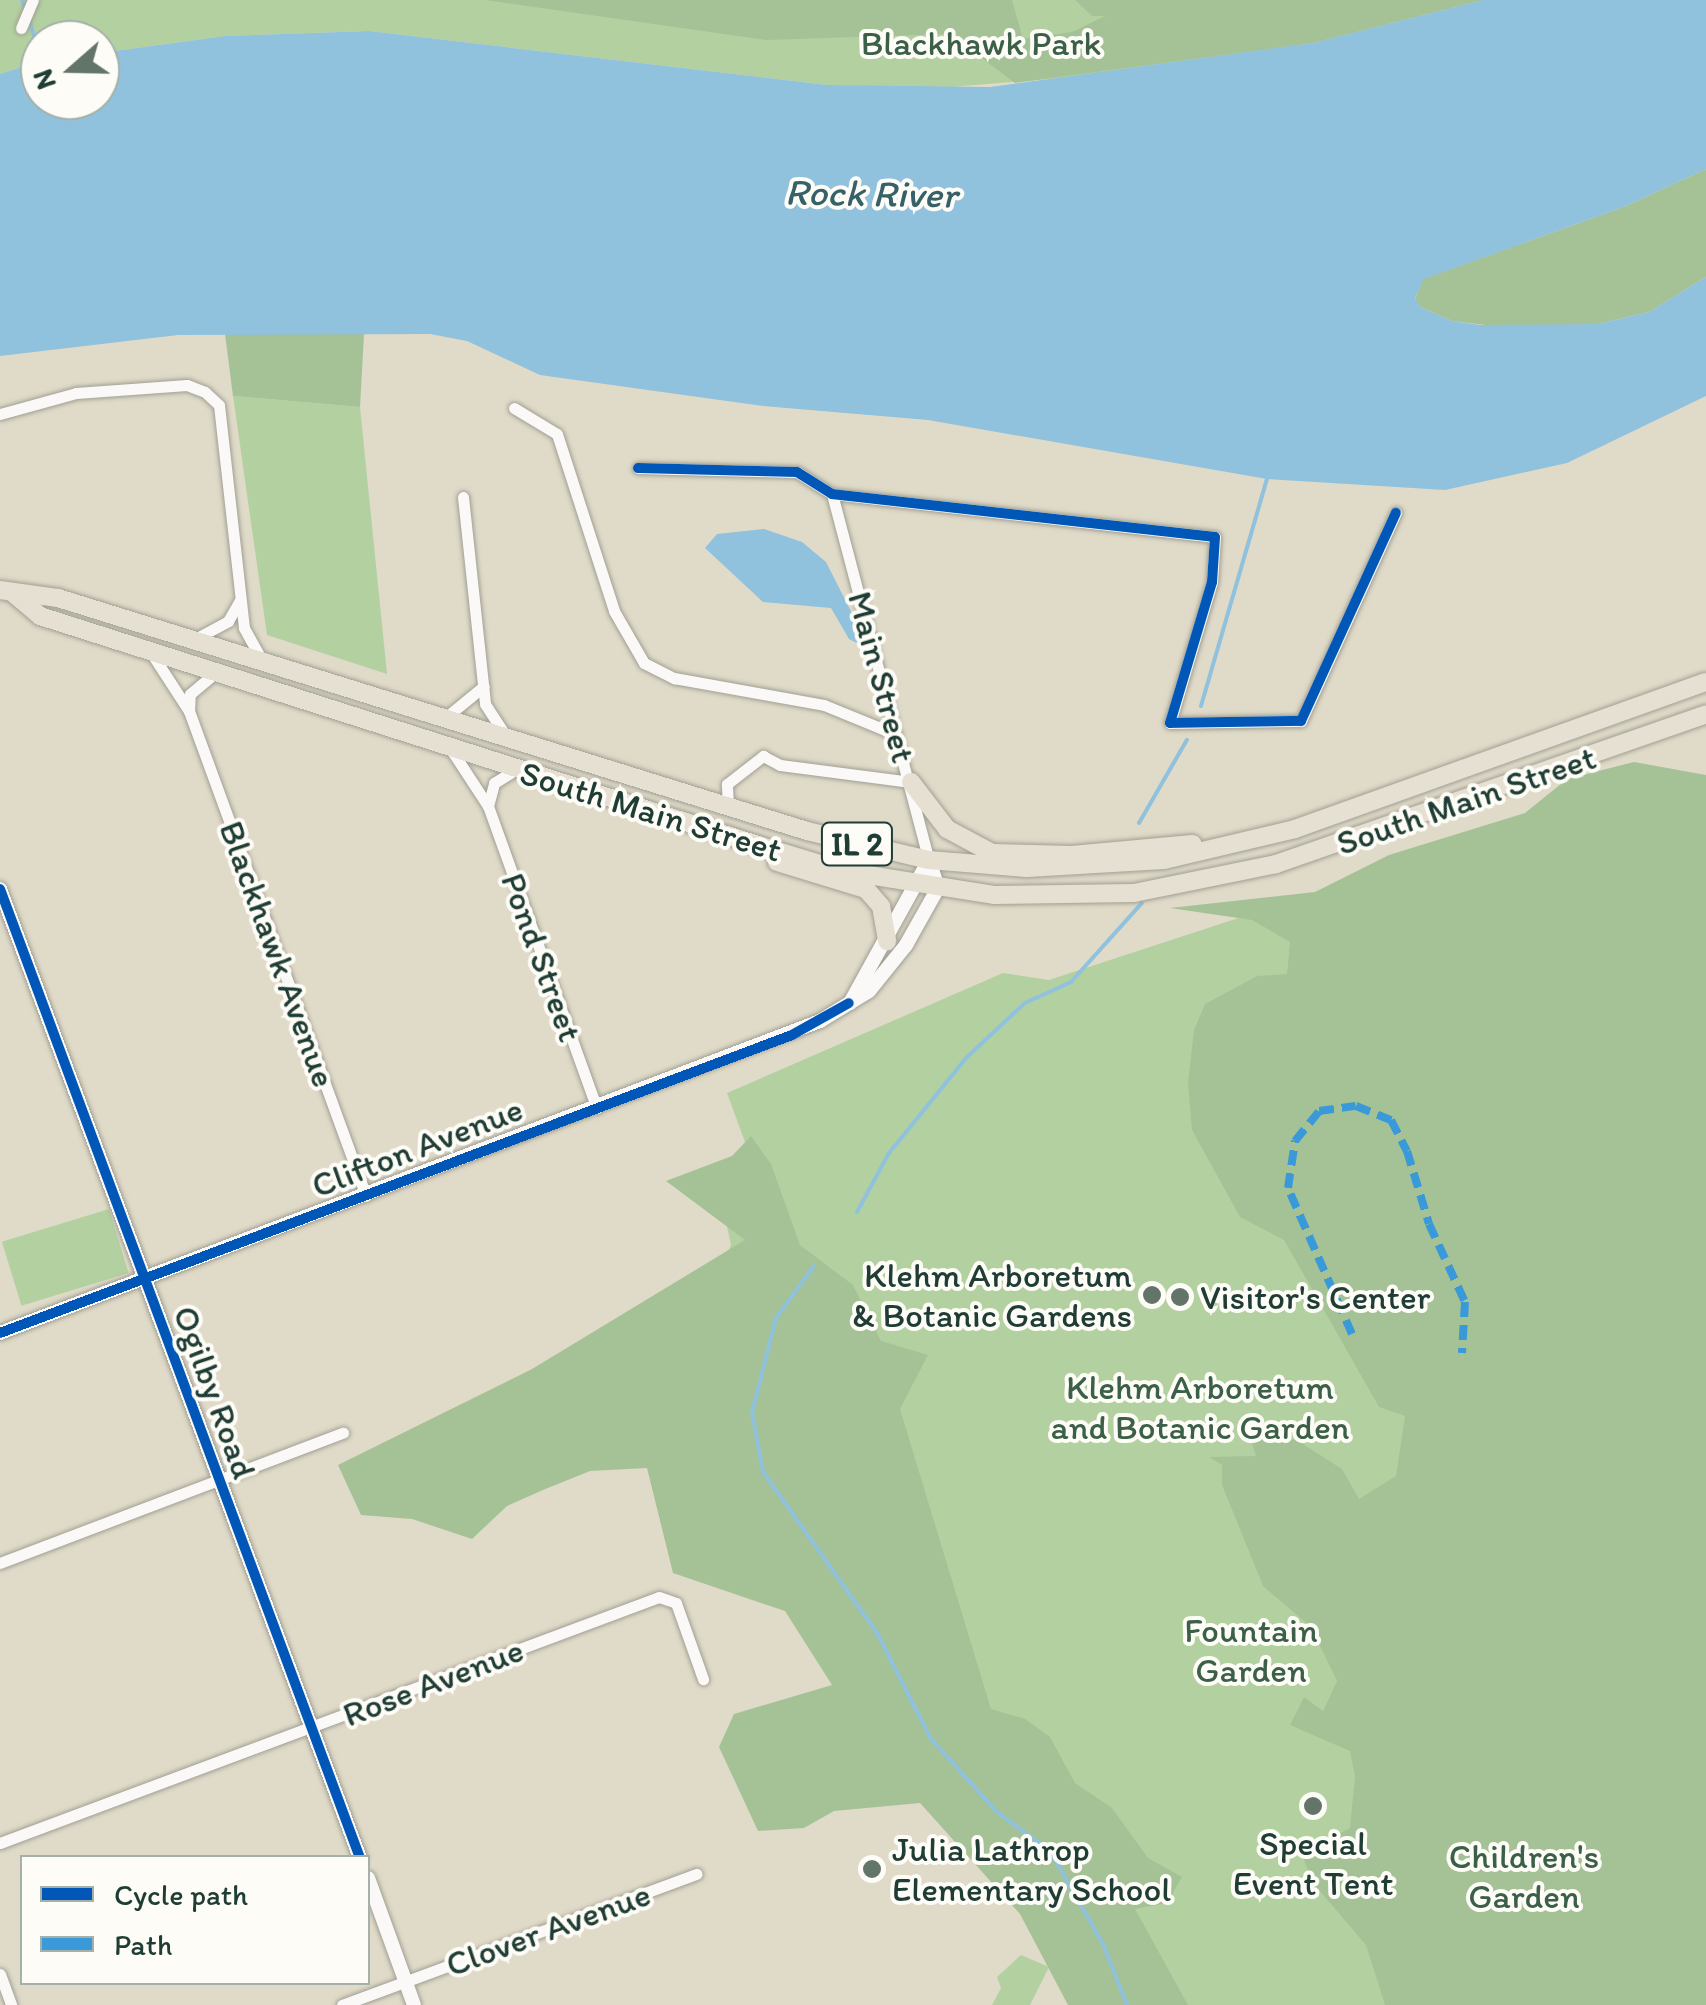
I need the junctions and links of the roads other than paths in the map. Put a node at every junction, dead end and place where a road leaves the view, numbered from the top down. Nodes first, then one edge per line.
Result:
1 (514, 408) dead end
2 (0, 414) edge
3 (638, 468) dead end
4 (832, 494) junction
5 (463, 497) dead end
6 (1396, 513) dead end
7 (7, 592) edge
8 (240, 600) junction
9 (193, 640) junction
10 (149, 651) junction
11 (262, 661) junction
12 (216, 672) junction
13 (1706, 682) edge
14 (484, 686) junction
15 (189, 712) junction
16 (1706, 714) edge
17 (444, 718) junction
18 (895, 734) junction
19 (506, 737) junction
20 (449, 748) junction
21 (516, 769) junction
22 (911, 782) junction
23 (488, 806) junction
24 (728, 806) junction
25 (1254, 840) junction
26 (758, 845) junction
27 (929, 860) junction
28 (918, 884) junction
29 (938, 888) junction
30 (0, 889) edge
31 (887, 941) junction
32 (850, 1003) junction
33 (597, 1108) junction
34 (366, 1196) junction
35 (144, 1279) junction
36 (0, 1333) edge
37 (343, 1433) dead end
38 (218, 1481) junction
39 (0, 1563) edge
40 (704, 1680) dead end
41 (313, 1727) junction
42 (0, 1843) edge
43 (359, 1855) edge
44 (697, 1874) dead end
45 (370, 1884) edge
46 (0, 1974) edge
47 (405, 1982) junction
48 (11, 2005) edge
49 (342, 2005) edge
50 (414, 2005) edge

1 - 18 street
2 - 8 street
3 - 4 street
4 - 6 street
4 - 18 street, Main Street
5 - 14 street
7 - 9 main road, South Main Street / IL 2
7 - 10 main road, South Main Street / IL 2
8 - 9 street
8 - 11 street
9 - 11 main road, South Main Street / IL 2
10 - 12 main road, South Main Street / IL 2
10 - 15 street, Blackhawk Avenue
11 - 17 main road, South Main Street / IL 2
12 - 15 street
12 - 20 main road, South Main Street / IL 2
13 - 25 main road, South Main Street / IL 2
14 - 17 street
14 - 19 street
15 - 34 street, Blackhawk Avenue
16 - 29 main road, South Main Street / IL 2
17 - 19 main road, South Main Street / IL 2
18 - 22 street, Main Street
19 - 24 main road, South Main Street / IL 2
20 - 21 main road, South Main Street / IL 2
20 - 23 street, Pond Street
21 - 23 street
21 - 26 main road, South Main Street / IL 2
22 - 24 street
22 - 25 main road
22 - 27 street, Main Street
23 - 33 street, Pond Street
24 - 27 main road, South Main Street / IL 2
25 - 27 main road, South Main Street / IL 2
26 - 28 main road, South Main Street / IL 2
26 - 31 main road
27 - 28 street
27 - 29 street
28 - 29 main road, South Main Street / IL 2
28 - 31 street
29 - 32 street, Clifton Avenue
30 - 35 street, Ogilby Road
31 - 32 street
32 - 33 street, Clifton Avenue
33 - 34 street, Clifton Avenue
34 - 35 street, Clifton Avenue
35 - 36 street, Clifton Avenue
35 - 38 street, Ogilby Road
37 - 38 street
38 - 39 street
38 - 41 street, Ogilby Road
40 - 41 street, Rose Avenue
41 - 42 street, Rose Avenue
41 - 43 street, Ogilby Road
44 - 47 street, Clover Avenue
45 - 47 street
46 - 48 street
47 - 49 street, Clover Avenue
47 - 50 street

